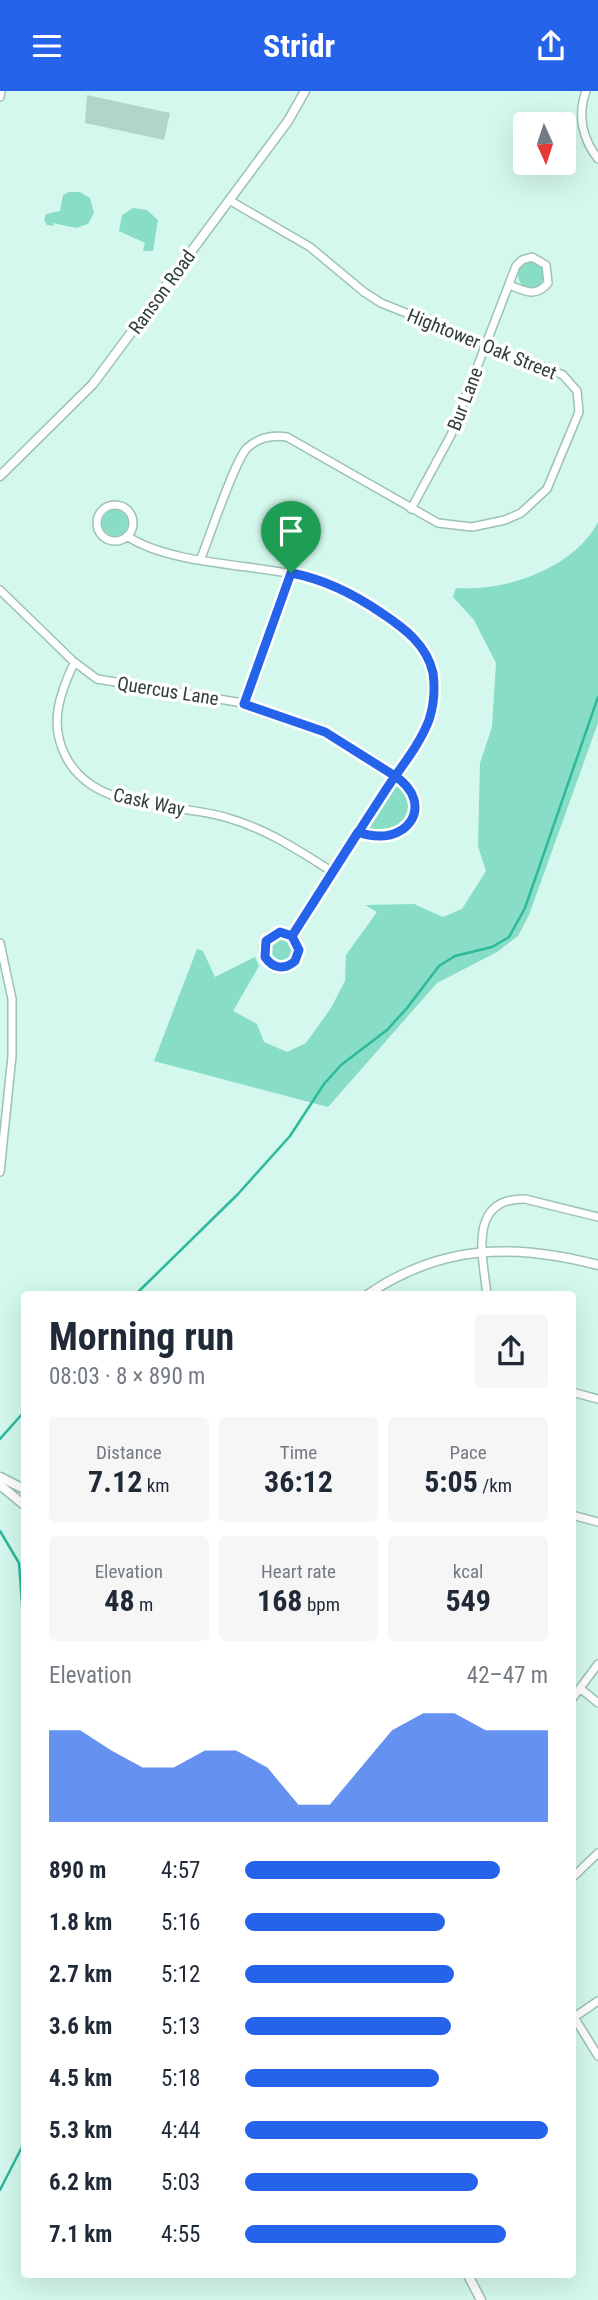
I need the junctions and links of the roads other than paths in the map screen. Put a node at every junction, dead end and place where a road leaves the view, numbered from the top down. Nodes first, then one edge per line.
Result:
1 (1, 91) edge
2 (305, 91) edge
3 (586, 91) edge
4 (0, 97) edge
5 (598, 159) edge
6 (229, 200) junction
7 (510, 285) junction
8 (486, 345) junction
9 (0, 476) edge
10 (411, 509) junction
11 (127, 536) junction
12 (201, 558) junction
13 (291, 573) junction
14 (0, 590) edge
15 (74, 663) junction
16 (244, 704) junction
17 (395, 776) junction
18 (358, 832) junction
19 (333, 872) junction
20 (292, 936) junction
21 (0, 943) edge
22 (0, 1171) edge
23 (598, 1217) edge
24 (482, 1251) junction
25 (598, 1265) edge
26 (374, 1291) edge
27 (487, 1291) edge
28 (576, 1393) edge
29 (598, 1399) edge
30 (0, 1477) edge
31 (0, 1485) edge
32 (21, 1488) edge
33 (21, 1502) edge
34 (576, 1516) edge
35 (598, 1522) edge
36 (598, 1664) edge
37 (581, 1689) junction
38 (576, 1695) edge
39 (598, 1703) edge
40 (598, 1853) edge
41 (576, 1874) edge
42 (598, 2001) edge
43 (576, 2016) edge
44 (576, 2023) edge
45 (598, 2056) edge
46 (470, 2278) edge
47 (481, 2300) edge

1 - 4 street
2 - 6 street, Ranson Road
3 - 5 street
6 - 8 street, Hightower Oak Street
6 - 9 street, Ranson Road
7 - 7 street, Bur Lane
7 - 8 street, Bur Lane
8 - 10 street, Bur Lane
8 - 10 street, Hightower Oak Street
10 - 12 street, Hightower Oak Street
11 - 11 street
11 - 12 street
12 - 13 street
13 - 16 street
13 - 17 street
14 - 15 street, Quercus Lane
15 - 16 street, Quercus Lane
15 - 19 street, Cask Way
16 - 17 street, Quercus Lane
17 - 18 street
17 - 18 street
18 - 19 street
19 - 20 street
20 - 20 street
21 - 22 street
23 - 24 street
24 - 25 street
24 - 26 street
24 - 27 street
28 - 29 street
30 - 32 street
31 - 33 street
34 - 35 street
36 - 37 street
37 - 38 street
37 - 39 street
40 - 41 street
42 - 43 street
44 - 45 street
46 - 47 street

